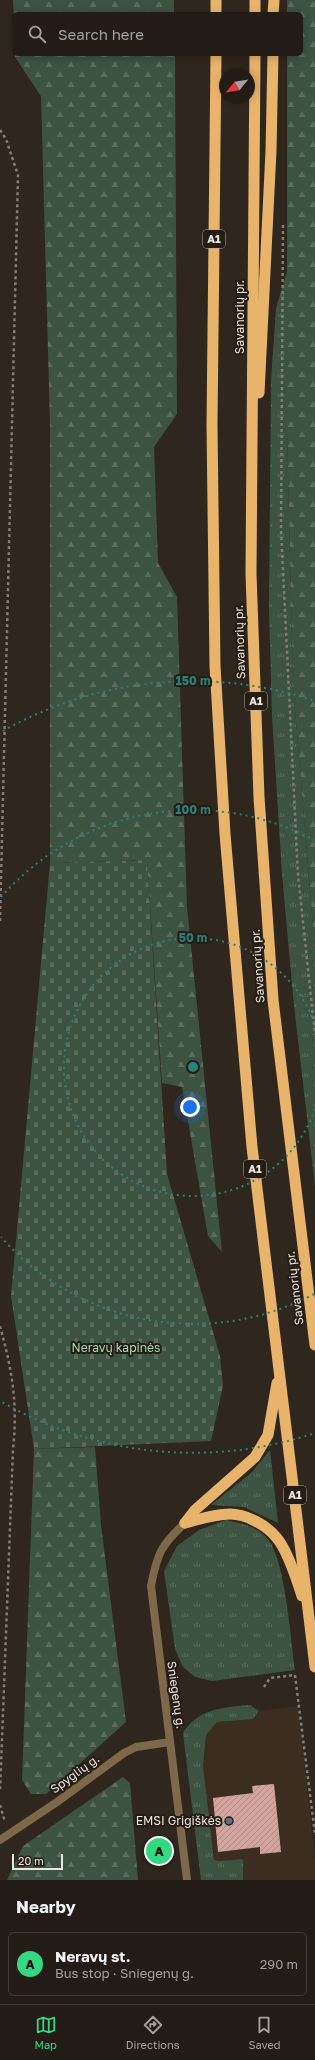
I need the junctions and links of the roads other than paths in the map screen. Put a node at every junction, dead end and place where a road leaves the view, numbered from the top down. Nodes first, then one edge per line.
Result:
1 (216, 0) edge
2 (255, 0) edge
3 (274, 0) edge
4 (216, 12) edge
5 (255, 12) edge
6 (273, 12) edge
7 (216, 56) edge
8 (255, 56) edge
9 (273, 56) edge
10 (251, 574) junction
11 (315, 1345) edge
12 (280, 1370) junction
13 (185, 1523) junction
14 (310, 1620) junction
15 (315, 1667) edge
16 (170, 1742) junction
17 (0, 1840) edge
18 (187, 1880) edge

1 - 4 highway
2 - 5 highway
3 - 6 highway
7 - 12 highway, A1
8 - 10 highway, Savanorių pr. / A1
9 - 10 highway
10 - 11 highway, Savanorių pr. / A1
12 - 13 highway
12 - 14 highway, A1
13 - 14 highway
13 - 16 street, Sniegenų g.
14 - 15 highway, A1
16 - 17 street, Spyglių g.
16 - 18 street, Sniegenų g.

